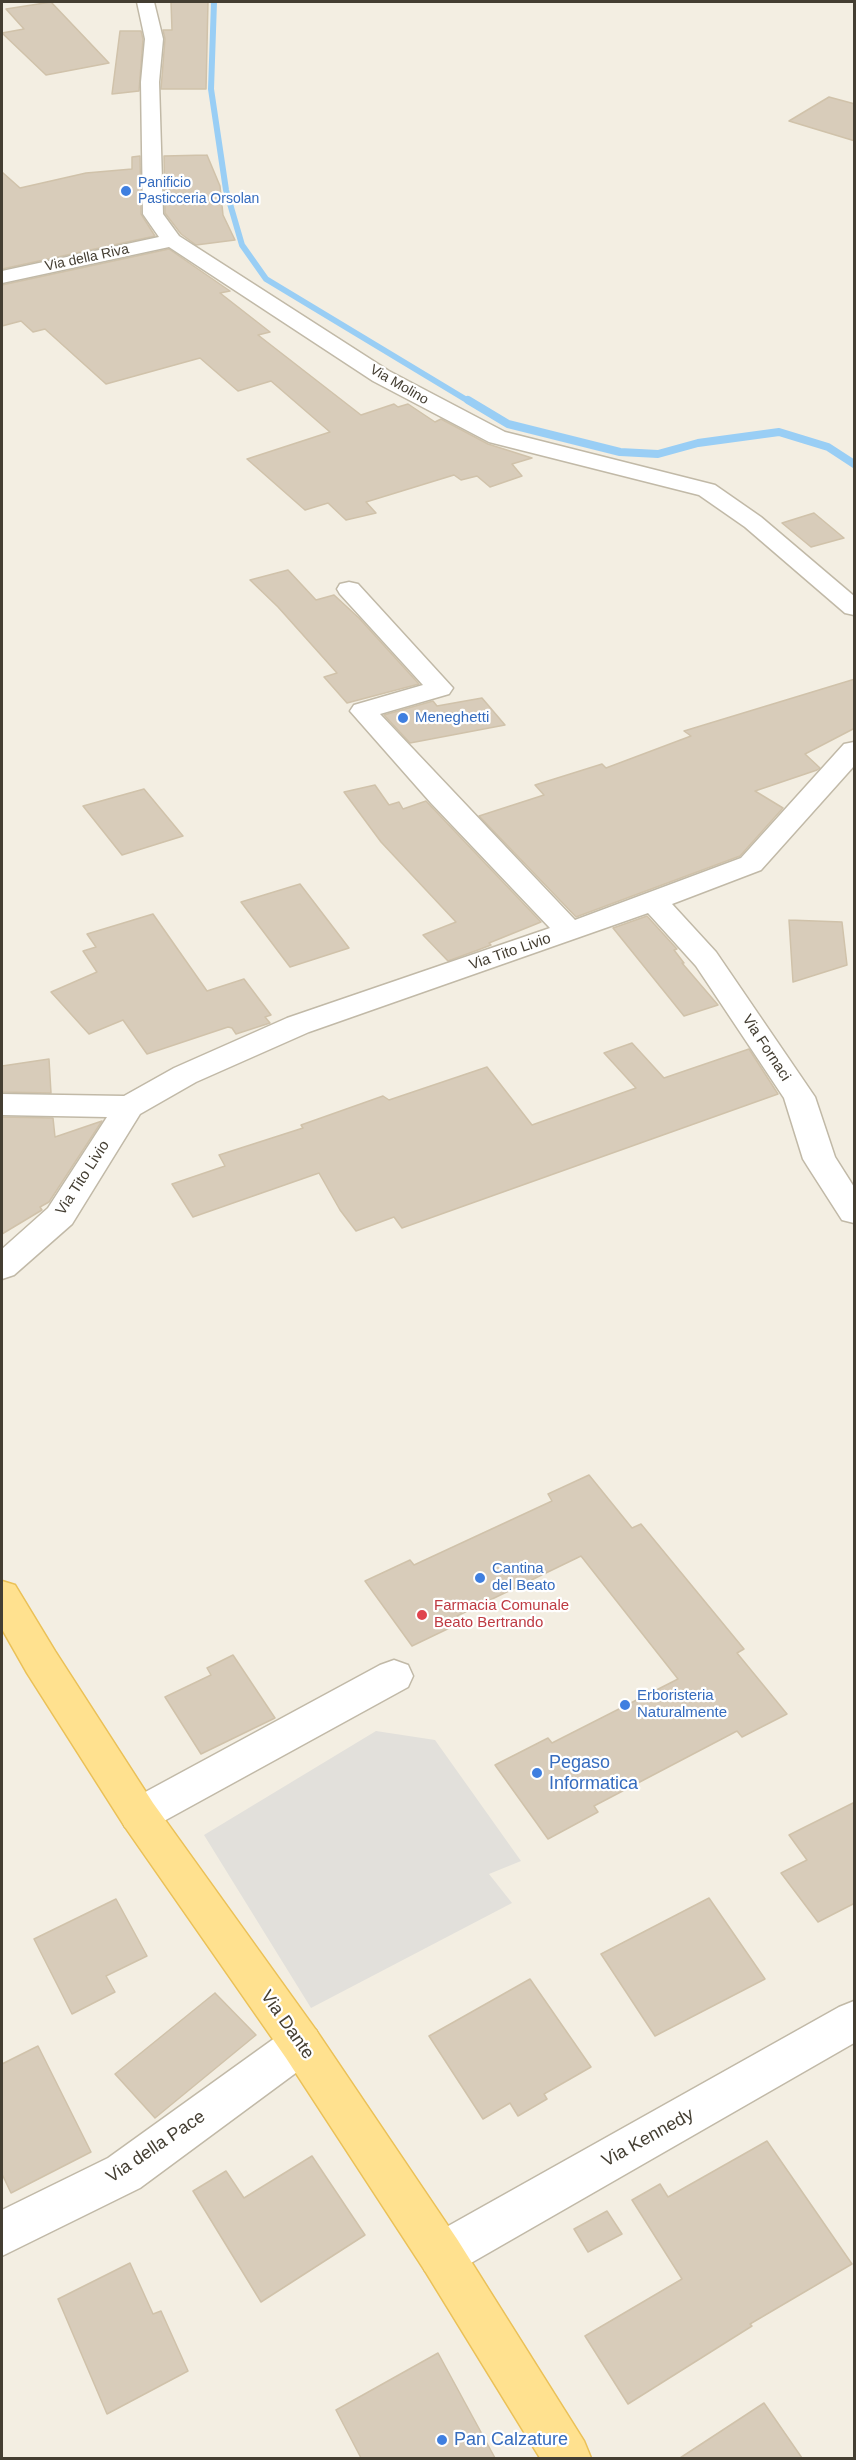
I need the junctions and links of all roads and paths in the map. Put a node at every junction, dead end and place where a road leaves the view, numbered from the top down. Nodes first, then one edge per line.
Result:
1 (146, 2) edge
2 (172, 240) junction
3 (2, 277) edge
4 (349, 589) dead end
5 (855, 608) edge
6 (855, 750) edge
7 (652, 900) junction
8 (570, 932) junction
9 (2, 1104) edge
10 (129, 1107) junction
11 (855, 1212) edge
12 (2, 1267) edge
13 (2, 1596) edge
14 (394, 1676) dead end
15 (139, 1815) junction
16 (855, 2021) edge
17 (301, 2044) junction
18 (2, 2234) edge
19 (441, 2255) junction
20 (567, 2458) edge

1 - 2 street, Via Molino
2 - 3 street, Via della Riva
2 - 5 street, Via Molino
4 - 8 street
6 - 7 street, Via Tito Livio
7 - 8 street, Via Tito Livio
7 - 11 street, Via Fornaci
8 - 10 street, Via Tito Livio
9 - 10 street
10 - 12 street, Via Tito Livio
13 - 15 main road, Via Dante
14 - 15 street
15 - 17 main road, Via Dante
16 - 19 street, Via Kennedy
17 - 18 street, Via della Pace
17 - 19 main road, Via Dante
19 - 20 main road, Via Dante

